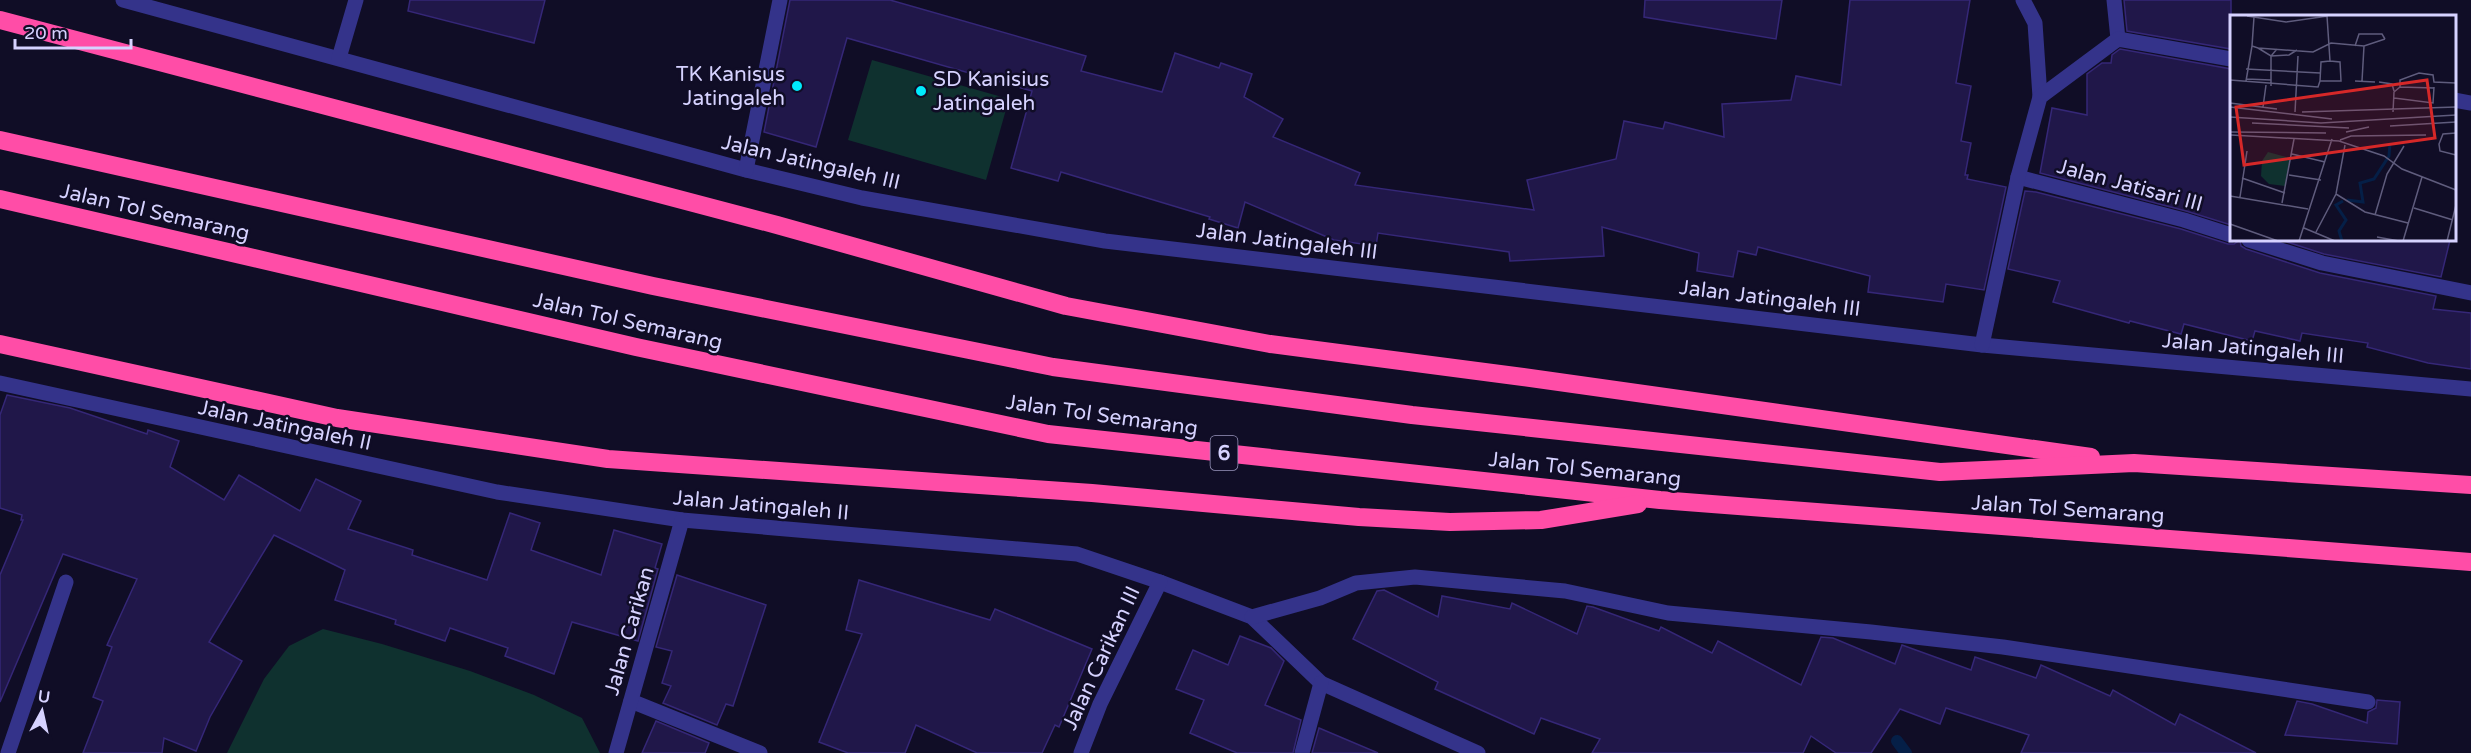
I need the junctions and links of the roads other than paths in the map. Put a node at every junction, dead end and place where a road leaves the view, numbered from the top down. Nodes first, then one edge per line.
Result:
1 (123, 0) edge
2 (356, 0) edge
3 (780, 0) edge
4 (2023, 0) edge
5 (2114, 0) edge
6 (0, 20) edge
7 (2118, 39) junction
8 (339, 58) junction
9 (2230, 59) edge
10 (2040, 97) junction
11 (2456, 100) edge
12 (2471, 103) edge
13 (0, 140) edge
14 (746, 170) junction
15 (2018, 177) junction
16 (0, 198) edge
17 (2230, 235) edge
18 (2255, 242) edge
19 (2471, 293) edge
20 (0, 344) edge
21 (1982, 345) junction
22 (0, 383) edge
23 (2471, 389) edge
24 (2134, 463) junction
25 (2471, 485) edge
26 (1660, 500) junction
27 (682, 520) junction
28 (2471, 562) edge
29 (66, 582) dead end
30 (1160, 582) junction
31 (1252, 617) junction
32 (1321, 683) junction
33 (631, 700) junction
34 (2368, 702) dead end
35 (8, 753) edge
36 (616, 753) edge
37 (760, 753) edge
38 (1080, 753) edge
39 (1302, 753) edge
40 (1478, 753) edge

1 - 8 street, Jalan Jatingaleh III
2 - 8 street
3 - 14 street
4 - 10 street
5 - 7 street
6 - 24 highway
7 - 9 street
7 - 10 street
8 - 14 street, Jalan Jatingaleh III
10 - 15 street
11 - 12 street
13 - 24 highway, Jalan Tol Semarang
14 - 21 street, Jalan Jatingaleh III
15 - 17 street, Jalan Jatisari III
15 - 21 street
16 - 26 highway, Jalan Tol Semarang / 6
18 - 19 street
20 - 26 highway
21 - 23 street, Jalan Jatingaleh III
22 - 27 street, Jalan Jatingaleh II
24 - 25 highway, Jalan Tol Semarang
26 - 28 highway, Jalan Tol Semarang / 6
27 - 30 street, Jalan Jatingaleh II
27 - 33 street, Jalan Carikan
29 - 35 street
30 - 31 street, Jalan Jatingaleh II
30 - 38 street, Jalan Carikan III
31 - 32 street, Jalan Jatingaleh II
31 - 34 street
32 - 39 street
32 - 40 street, Jalan Jatingaleh II
33 - 36 street, Jalan Carikan
33 - 37 street

